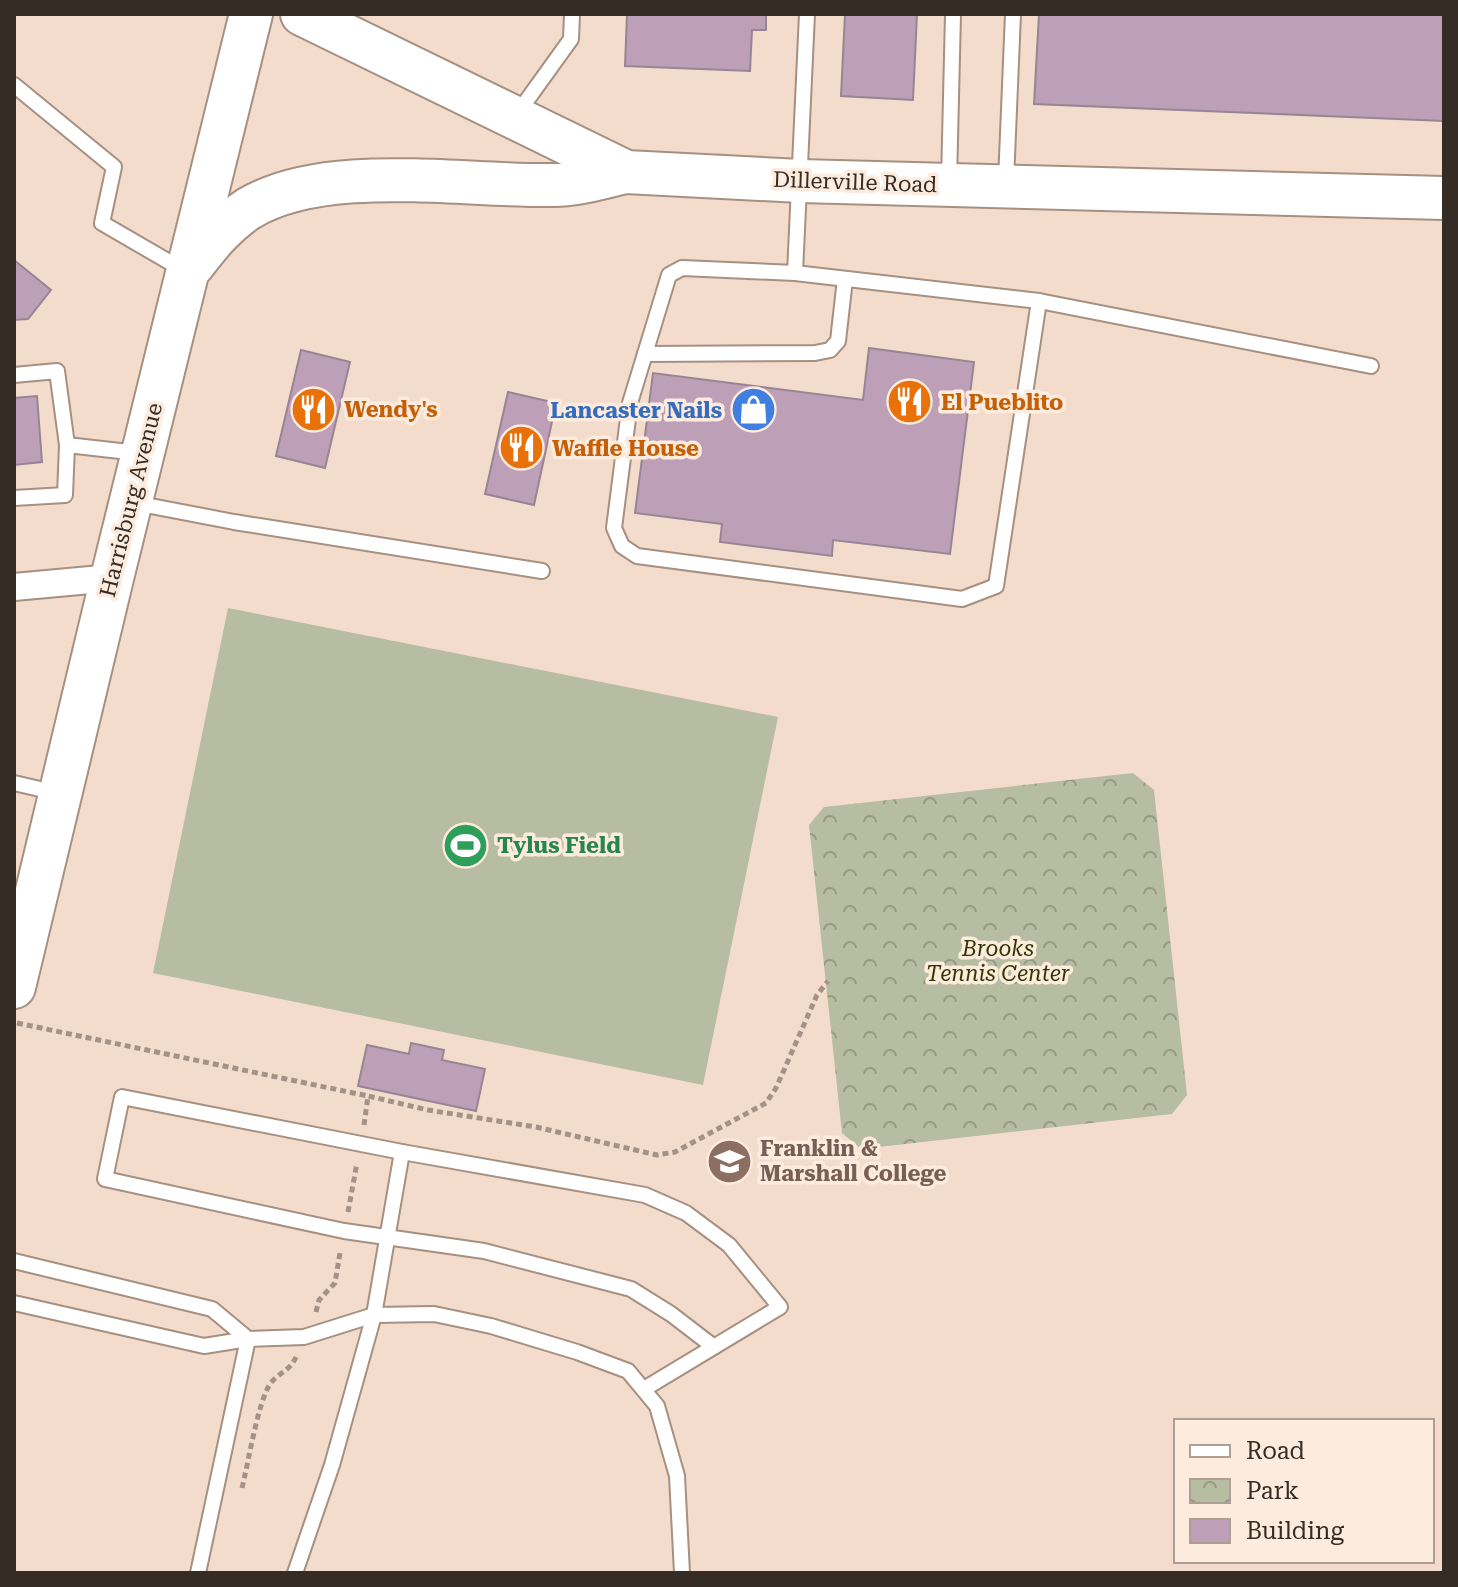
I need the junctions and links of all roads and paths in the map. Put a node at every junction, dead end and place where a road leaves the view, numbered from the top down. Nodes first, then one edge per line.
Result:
1 (251, 14) edge
2 (302, 14) edge
3 (572, 14) edge
4 (807, 14) edge
5 (953, 14) edge
6 (1013, 14) edge
7 (14, 85) edge
8 (515, 118) junction
9 (626, 172) junction
10 (800, 181) junction
11 (949, 185) junction
12 (1006, 186) junction
13 (1444, 198) edge
14 (187, 273) junction
15 (795, 273) junction
16 (845, 279) junction
17 (1039, 301) junction
18 (645, 354) junction
19 (1371, 366) dead end
20 (14, 375) edge
21 (67, 445) junction
22 (143, 453) junction
23 (14, 498) edge
24 (130, 502) junction
25 (542, 571) dead end
26 (112, 578) junction
27 (14, 587) edge
28 (14, 783) edge
29 (60, 794) junction
30 (828, 981) dead end
31 (14, 987) edge
32 (14, 1023) edge
33 (368, 1096) junction
34 (361, 1145) junction
35 (402, 1152) junction
36 (344, 1231) junction
37 (386, 1238) junction
38 (14, 1261) edge
39 (14, 1303) edge
40 (374, 1315) junction
41 (304, 1337) junction
42 (248, 1339) junction
43 (714, 1347) junction
44 (644, 1389) junction
45 (239, 1501) dead end
46 (198, 1573) edge
47 (295, 1573) edge
48 (682, 1573) edge

1 - 14 main road, Harrisburg Avenue
2 - 8 main road, Dillerville Road
3 - 8 lane
4 - 10 lane
5 - 11 lane
6 - 12 lane
7 - 14 lane
8 - 9 main road, Dillerville Road
9 - 10 main road, Dillerville Road
9 - 14 main road
10 - 11 main road, Dillerville Road
10 - 15 lane
11 - 12 main road, Dillerville Road
12 - 13 main road, Dillerville Road
14 - 22 main road, Harrisburg Avenue
15 - 16 lane
15 - 18 lane
16 - 17 lane
16 - 18 lane
17 - 18 lane
17 - 19 lane
20 - 21 lane
21 - 22 lane
21 - 23 lane
22 - 24 main road, Harrisburg Avenue
24 - 25 lane
24 - 26 main road, Harrisburg Avenue
26 - 27 street
26 - 29 main road, Harrisburg Avenue
28 - 29 lane
29 - 31 main road, Harrisburg Avenue
30 - 33 path
32 - 33 path
33 - 34 path
34 - 35 lane
34 - 36 path
34 - 36 lane
35 - 37 lane
35 - 43 lane
36 - 37 lane
36 - 41 path
37 - 40 lane
37 - 43 lane
38 - 42 lane
39 - 42 lane
40 - 41 lane
40 - 44 lane
40 - 47 lane
41 - 42 lane
41 - 45 path
42 - 46 lane
43 - 44 lane
44 - 48 lane

